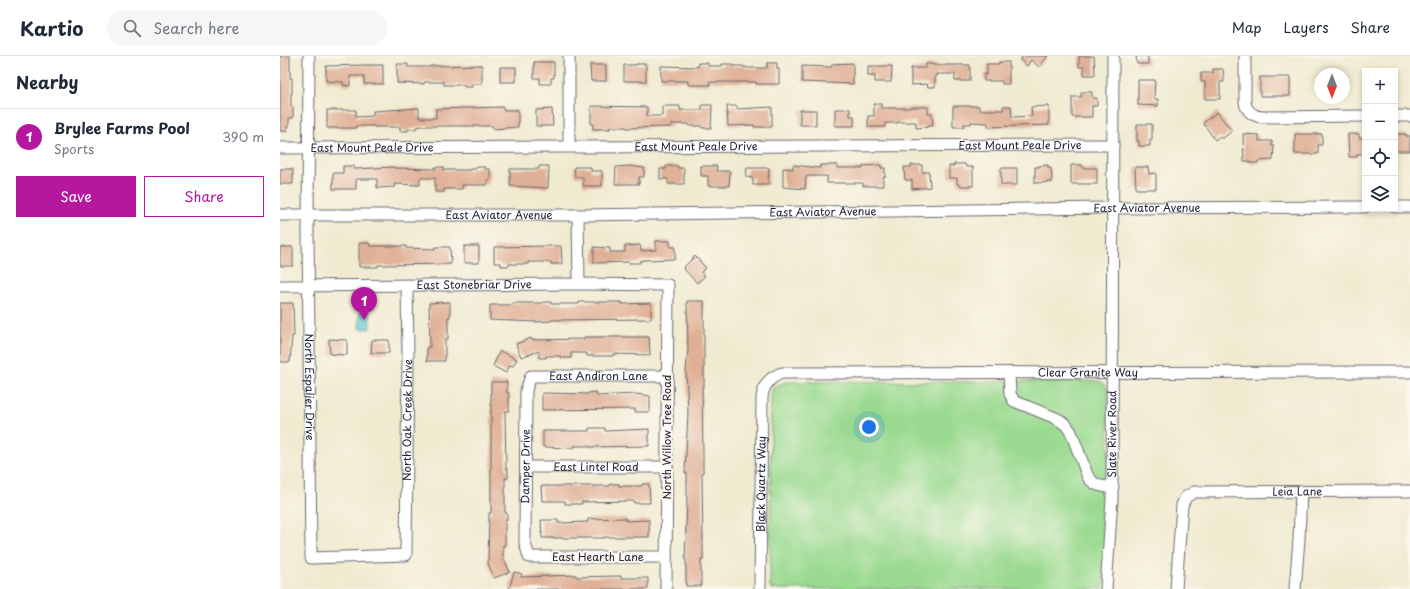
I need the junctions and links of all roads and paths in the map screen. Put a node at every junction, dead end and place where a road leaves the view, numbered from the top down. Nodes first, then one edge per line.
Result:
1 (309, 56) edge
2 (569, 56) edge
3 (1113, 56) edge
4 (1244, 56) edge
5 (1362, 116) edge
6 (1398, 116) edge
7 (1410, 116) edge
8 (1113, 145) junction
9 (569, 146) junction
10 (280, 148) edge
11 (308, 148) junction
12 (1362, 207) edge
13 (1398, 207) edge
14 (1410, 207) edge
15 (1112, 208) junction
16 (280, 215) edge
17 (308, 215) junction
18 (578, 215) junction
19 (579, 284) junction
20 (407, 285) junction
21 (668, 285) joint
22 (280, 286) edge
23 (308, 286) junction
24 (1410, 372) edge
25 (1009, 373) junction
26 (1112, 373) junction
27 (531, 376) joint
28 (667, 376) junction
29 (768, 381) joint
30 (526, 467) junction
31 (667, 467) junction
32 (1113, 487) junction
33 (1301, 491) junction
34 (1410, 491) edge
35 (530, 557) joint
36 (666, 557) junction
37 (311, 558) joint
38 (666, 589) edge
39 (760, 589) edge
40 (1106, 589) edge
41 (1176, 589) edge
42 (1295, 589) edge

1 - 11 street, North Espalier Drive
2 - 9 street
3 - 8 street, Slate River Road
4 - 5 street
6 - 7 street
8 - 9 street, East Mount Peale Drive
8 - 15 street, Slate River Road
9 - 11 street, East Mount Peale Drive
10 - 11 street, East Mount Peale Drive
11 - 17 street, North Espalier Drive
12 - 15 street, East Aviator Avenue
13 - 14 street
15 - 18 street, East Aviator Avenue
15 - 26 street, Slate River Road
16 - 17 street, East Aviator Avenue
17 - 18 street, East Aviator Avenue
17 - 23 street, North Espalier Drive
18 - 19 street
19 - 20 street, East Stonebriar Drive
19 - 21 street, East Stonebriar Drive
20 - 23 street, East Stonebriar Drive
20 - 37 street, North Oak Creek Drive
21 - 28 street, North Willow Tree Road
22 - 23 street, East Stonebriar Drive
23 - 37 street, North Espalier Drive
24 - 26 street, Clear Granite Way
25 - 26 street, Clear Granite Way
25 - 29 street, Clear Granite Way
25 - 32 street
26 - 32 street, Slate River Road
27 - 28 street, East Andiron Lane
27 - 30 street, Damper Drive
28 - 31 street, North Willow Tree Road
29 - 39 street, Black Quartz Way
30 - 31 street, East Lintel Road
30 - 35 street, Damper Drive
31 - 36 street, North Willow Tree Road
32 - 40 street, Slate River Road
33 - 34 street, Leia Lane
33 - 41 street, Leia Lane
33 - 42 street
35 - 36 street, East Hearth Lane
36 - 38 street, North Willow Tree Road

